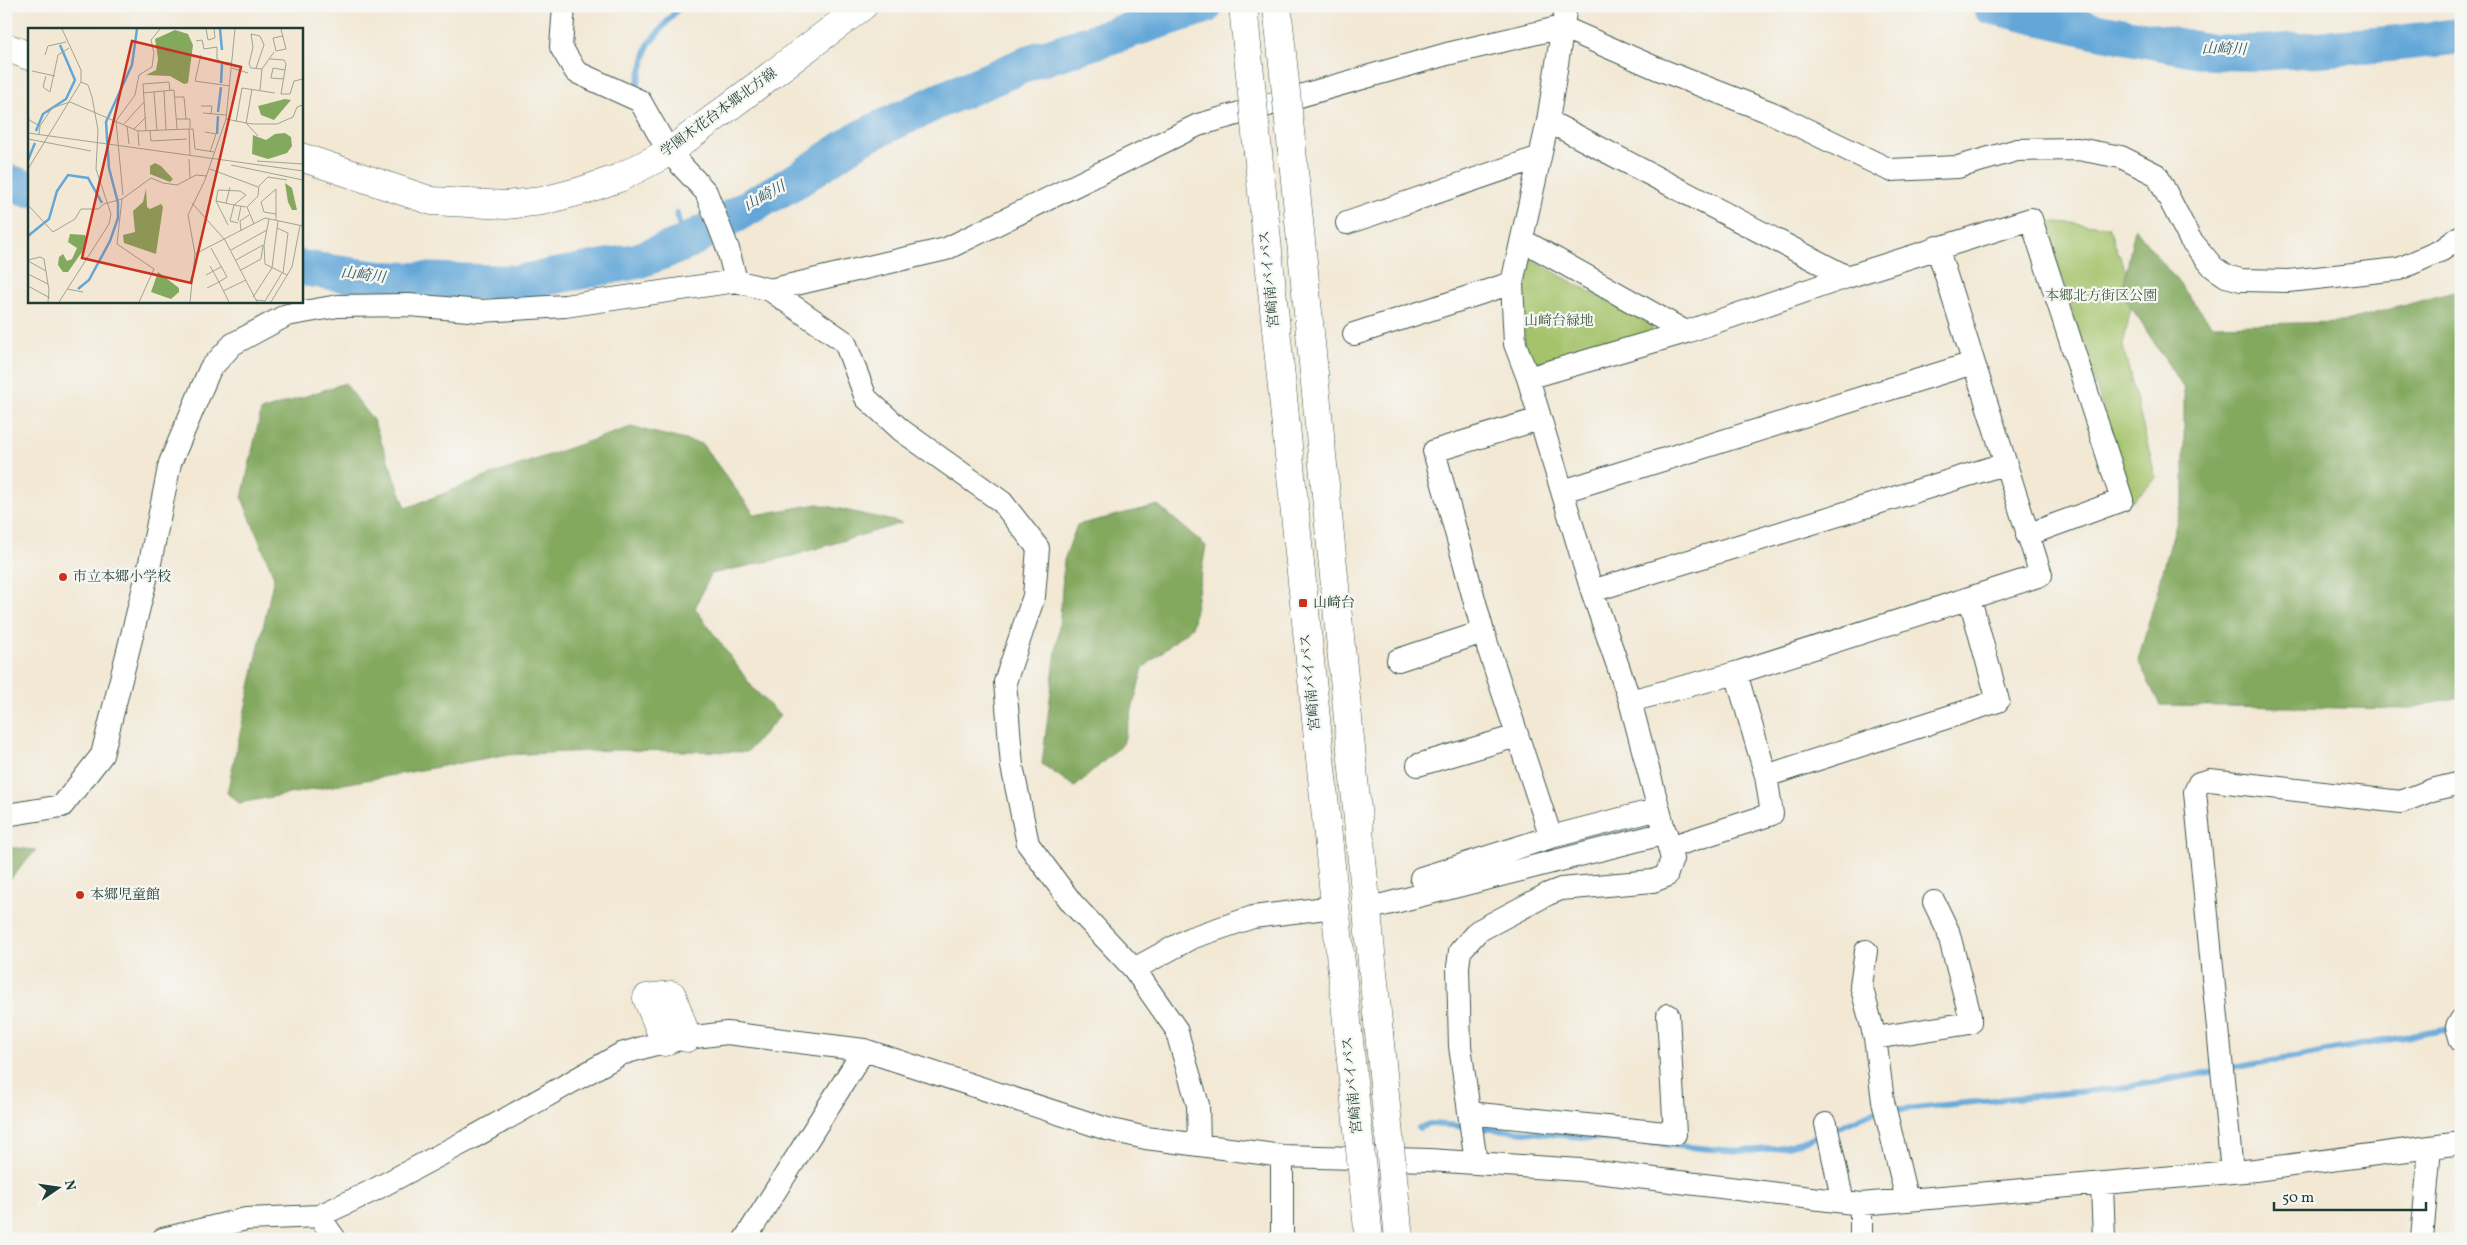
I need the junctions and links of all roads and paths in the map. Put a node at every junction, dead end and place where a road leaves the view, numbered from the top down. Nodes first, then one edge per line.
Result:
1 (564, 6) edge
2 (863, 6) edge
3 (1244, 6) edge
4 (1277, 6) edge
5 (1564, 17) edge
6 (6, 47) edge
7 (28, 56) edge
8 (1548, 121) junction
9 (669, 152) junction
10 (302, 157) edge
11 (1540, 157) junction
12 (1347, 223) dead end
13 (2461, 236) edge
14 (1522, 240) junction
15 (1937, 247) junction
16 (1847, 277) junction
17 (736, 280) junction
18 (1512, 283) junction
19 (770, 290) junction
20 (1686, 332) junction
21 (1354, 334) dead end
22 (1973, 363) junction
23 (1528, 378) junction
24 (1539, 419) junction
25 (2004, 464) junction
26 (1563, 491) junction
27 (2027, 534) junction
28 (1592, 591) junction
29 (1970, 599) junction
30 (1483, 632) junction
31 (1398, 660) dead end
32 (1736, 673) junction
33 (1630, 701) junction
34 (1517, 736) junction
35 (1418, 765) dead end
36 (1766, 776) junction
37 (2461, 783) edge
38 (1659, 809) junction
39 (6, 815) edge
40 (1550, 838) junction
41 (1668, 840) junction
42 (1421, 878) dead end
43 (1934, 902) dead end
44 (1334, 907) junction
45 (1367, 910) junction
46 (1866, 952) dead end
47 (1134, 969) junction
48 (1668, 1015) dead end
49 (2461, 1020) edge
50 (1874, 1038) junction
51 (2461, 1041) edge
52 (864, 1050) junction
53 (1469, 1113) junction
54 (1827, 1129) dead end
55 (2461, 1143) edge
56 (1199, 1144) junction
57 (2430, 1148) junction
58 (1282, 1156) junction
59 (1476, 1163) junction
60 (2232, 1172) junction
61 (2102, 1185) junction
62 (1907, 1200) junction
63 (1852, 1203) junction
64 (319, 1216) junction
65 (163, 1239) edge
66 (335, 1239) edge
67 (745, 1239) edge
68 (1282, 1239) edge
69 (1369, 1239) edge
70 (1400, 1239) edge
71 (1861, 1239) edge
72 (2104, 1239) edge
73 (2422, 1239) edge

1 - 9 street
2 - 9 main road, 学園木花台本郷北方線
3 - 44 main road, 宮崎南バイパス, bridge
4 - 45 main road, bridge
5 - 8 street
5 - 13 street
5 - 19 street
6 - 7 main road
8 - 11 street
8 - 16 street
9 - 10 main road, 学園木花台本郷北方線
9 - 17 street
11 - 12 street
11 - 14 street
14 - 18 street
14 - 20 street
15 - 16 street
15 - 22 street
15 - 27 street
16 - 20 street
17 - 19 street
17 - 39 street
18 - 21 street
18 - 23 street
19 - 47 street
20 - 23 street
22 - 25 street
22 - 26 street
23 - 24 street
24 - 26 street
24 - 30 street
25 - 27 street
25 - 28 street
26 - 28 street
27 - 29 street
28 - 33 street
29 - 32 street
29 - 36 street
30 - 31 street
30 - 34 street
32 - 33 street
32 - 36 street
33 - 38 street
34 - 35 street
34 - 40 street
36 - 41 street
37 - 60 street
38 - 40 street
38 - 41 street
40 - 42 street
41 - 45 street
41 - 53 street
43 - 50 street
44 - 47 street
44 - 69 main road, 宮崎南バイパス, bridge
45 - 70 main road, bridge
46 - 50 street
47 - 56 street
48 - 53 street
49 - 51 street
50 - 62 street
52 - 56 street
52 - 64 street
52 - 67 street
53 - 59 street
54 - 63 street
55 - 57 street
56 - 58 street
57 - 60 street
57 - 73 street
58 - 59 street
58 - 68 street
59 - 63 street
60 - 61 street
61 - 62 street
61 - 72 street
62 - 63 street
63 - 71 street
64 - 65 street
64 - 66 street

